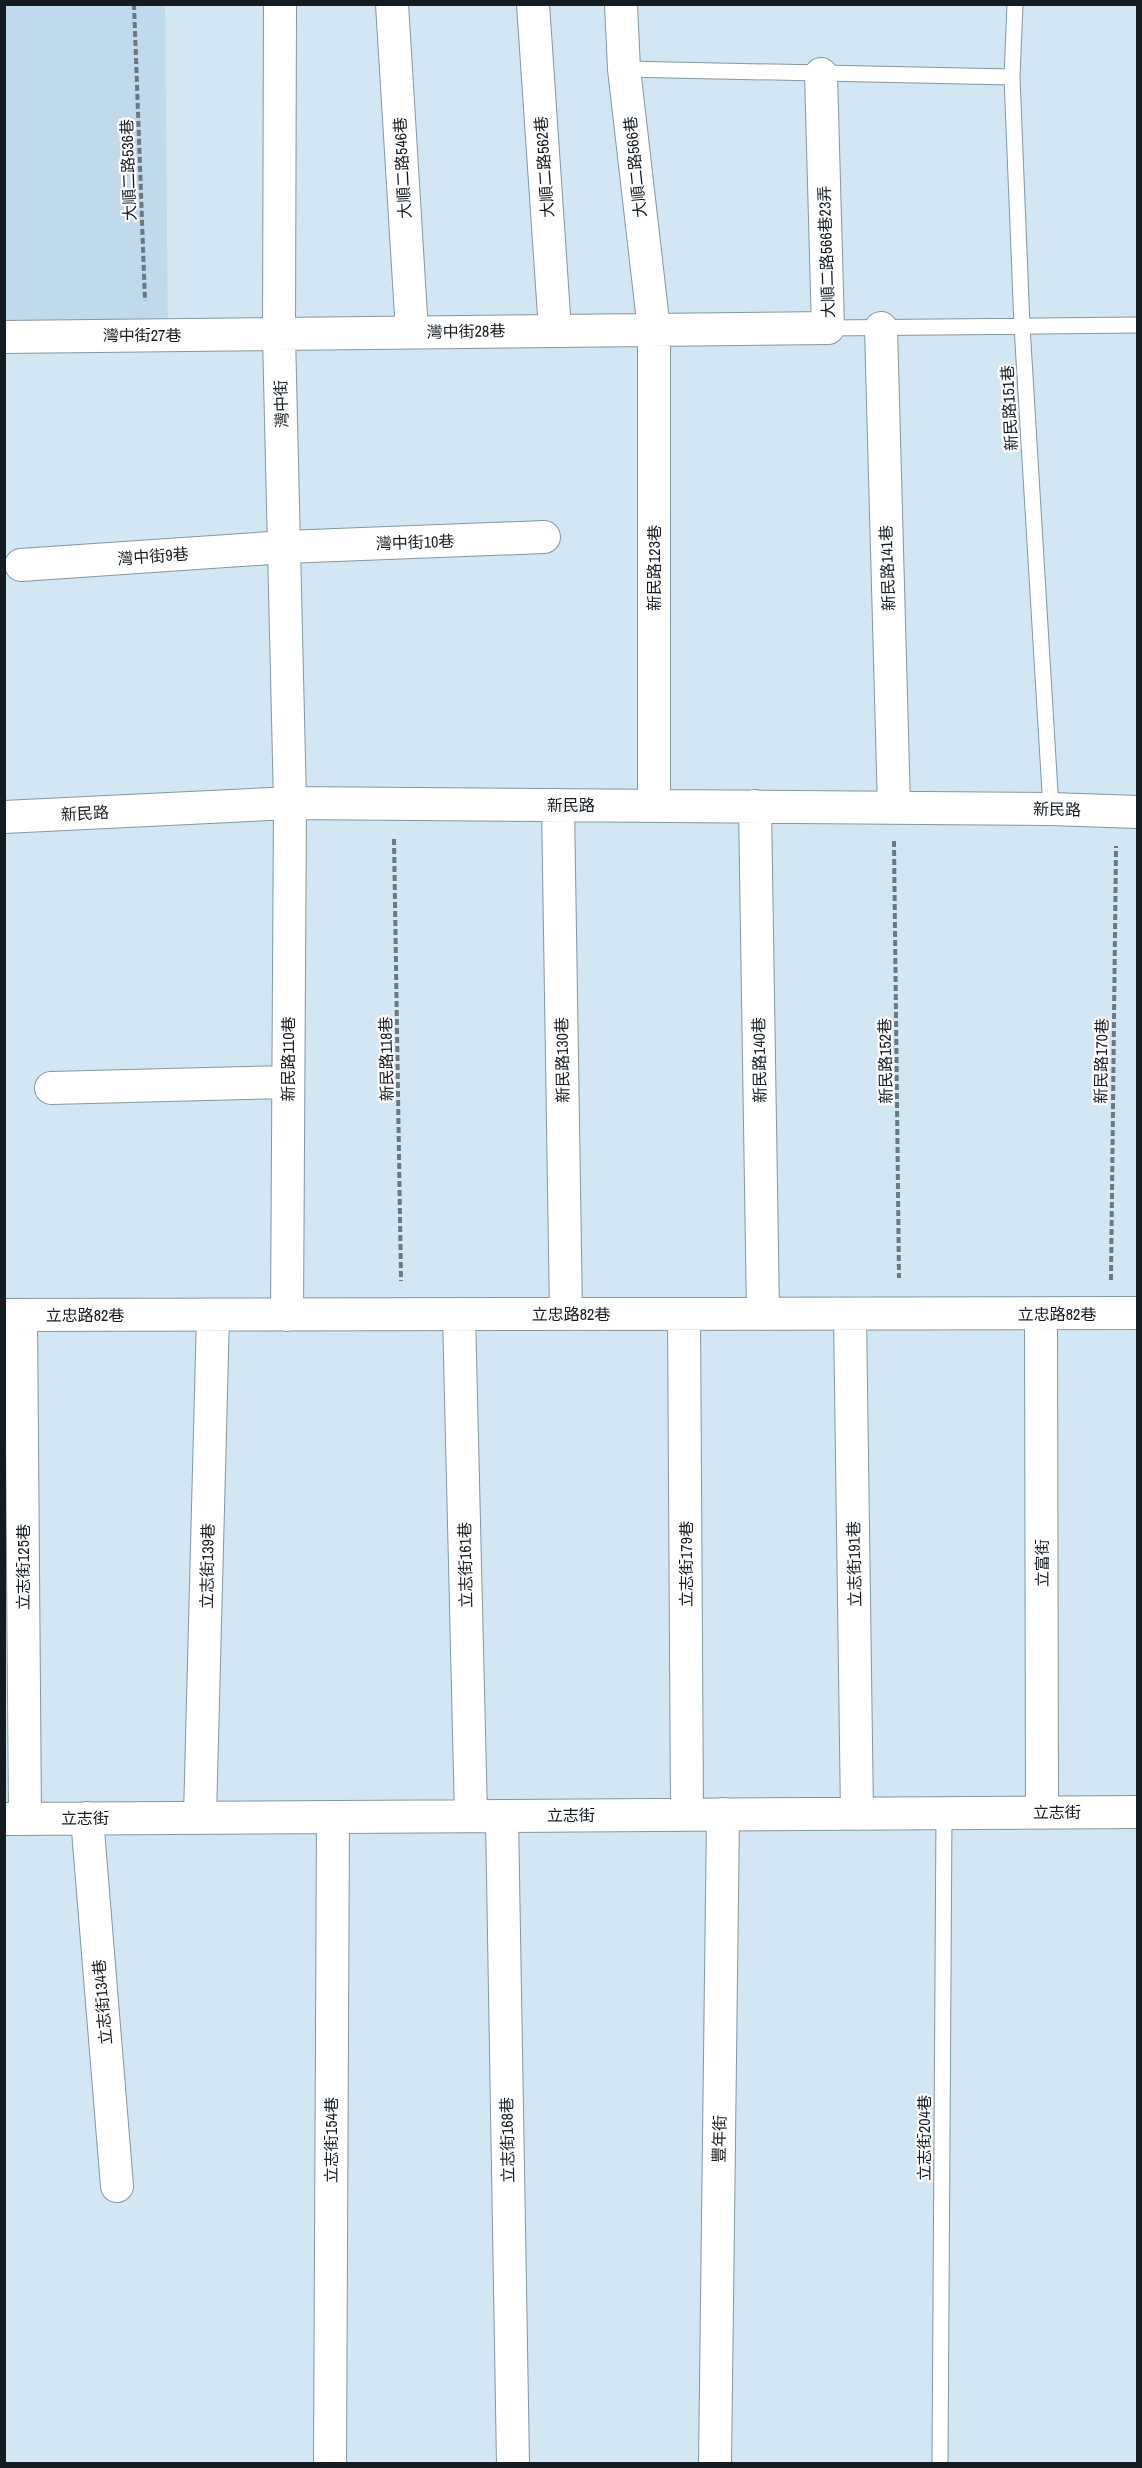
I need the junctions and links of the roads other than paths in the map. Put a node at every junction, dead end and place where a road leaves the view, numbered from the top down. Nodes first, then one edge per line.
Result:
1 (280, 4) edge
2 (392, 4) edge
3 (533, 4) edge
4 (621, 4) edge
5 (1015, 4) edge
6 (624, 69) junction
7 (821, 74) junction
8 (1012, 77) junction
9 (1137, 325) edge
10 (1022, 326) junction
11 (828, 328) junction
12 (881, 328) junction
13 (555, 330) junction
14 (654, 330) junction
15 (412, 332) junction
16 (279, 335) junction
17 (4, 337) edge
18 (544, 537) dead end
19 (285, 547) junction
20 (21, 565) dead end
21 (290, 803) junction
22 (558, 805) junction
23 (654, 806) junction
24 (755, 806) junction
25 (894, 807) junction
26 (1051, 809) junction
27 (1127, 811) edge
28 (4, 817) edge
29 (288, 1082) junction
30 (51, 1088) dead end
31 (1124, 1313) edge
32 (459, 1314) junction
33 (566, 1314) junction
34 (684, 1314) junction
35 (763, 1314) junction
36 (850, 1314) junction
37 (1041, 1314) junction
38 (213, 1315) junction
39 (287, 1315) junction
40 (13, 1316) edge
41 (1042, 1812) junction
42 (1137, 1812) edge
43 (944, 1813) junction
44 (687, 1814) junction
45 (723, 1814) junction
46 (857, 1814) junction
47 (471, 1816) junction
48 (502, 1816) junction
49 (200, 1817) junction
50 (333, 1817) junction
51 (87, 1818) junction
52 (15, 1819) edge
53 (117, 2186) dead end
54 (330, 2463) edge
55 (513, 2463) edge
56 (715, 2463) edge
57 (940, 2463) edge

1 - 16 street, 灣中街
2 - 15 street, 大順二路546巷
3 - 13 street, 大順二路562巷
4 - 6 street, 大順二路566巷
5 - 8 lane, 新民路151巷
6 - 7 lane
6 - 14 street, 大順二路566巷
7 - 8 lane
7 - 11 street, 大順二路566巷23弄
8 - 10 lane, 新民路151巷
9 - 10 lane
10 - 12 lane
10 - 26 lane, 新民路151巷
11 - 12 lane
11 - 14 street, 大順二路566巷23弄
12 - 25 street, 新民路141巷
13 - 14 street, 灣中街28巷
13 - 15 street, 灣中街28巷
14 - 23 street, 新民路123巷
15 - 16 street, 灣中街28巷
16 - 17 street, 灣中街27巷
16 - 19 street, 灣中街
18 - 19 street, 灣中街10巷
19 - 20 street, 灣中街9巷
19 - 21 street, 灣中街
21 - 22 street, 新民路
21 - 28 street, 新民路
21 - 29 street, 新民路110巷
22 - 23 street, 新民路
22 - 33 street, 新民路130巷
23 - 24 street, 新民路
24 - 25 street, 新民路
24 - 35 street, 新民路140巷
25 - 26 street, 新民路
26 - 27 street, 新民路
29 - 30 street
29 - 39 street, 新民路110巷
31 - 37 street, 立忠路82巷
32 - 33 street, 立忠路82巷
32 - 39 street, 立忠路82巷
32 - 47 street, 立志街161巷
33 - 34 street, 立忠路82巷
34 - 35 street, 立忠路82巷
34 - 44 street, 立志街179巷
35 - 36 street, 立忠路82巷
36 - 37 street, 立忠路82巷
36 - 46 street, 立志街191巷
37 - 41 street, 立富街
38 - 39 street, 立忠路82巷
38 - 40 street, 立忠路82巷
38 - 49 street, 立志街139巷
40 - 52 street, 立志街125巷
41 - 42 street, 立志街
41 - 43 street, 立志街
43 - 46 street, 立志街
43 - 57 lane, 立志街204巷
44 - 45 street, 立志街
44 - 48 street, 立志街
45 - 46 street, 立志街
45 - 56 street, 豐年街
47 - 48 street, 立志街
47 - 50 street, 立志街
48 - 55 street, 立志街168巷
49 - 50 street, 立志街
49 - 51 street, 立志街
50 - 54 street, 立志街154巷
51 - 52 street, 立志街
51 - 53 street, 立志街134巷

